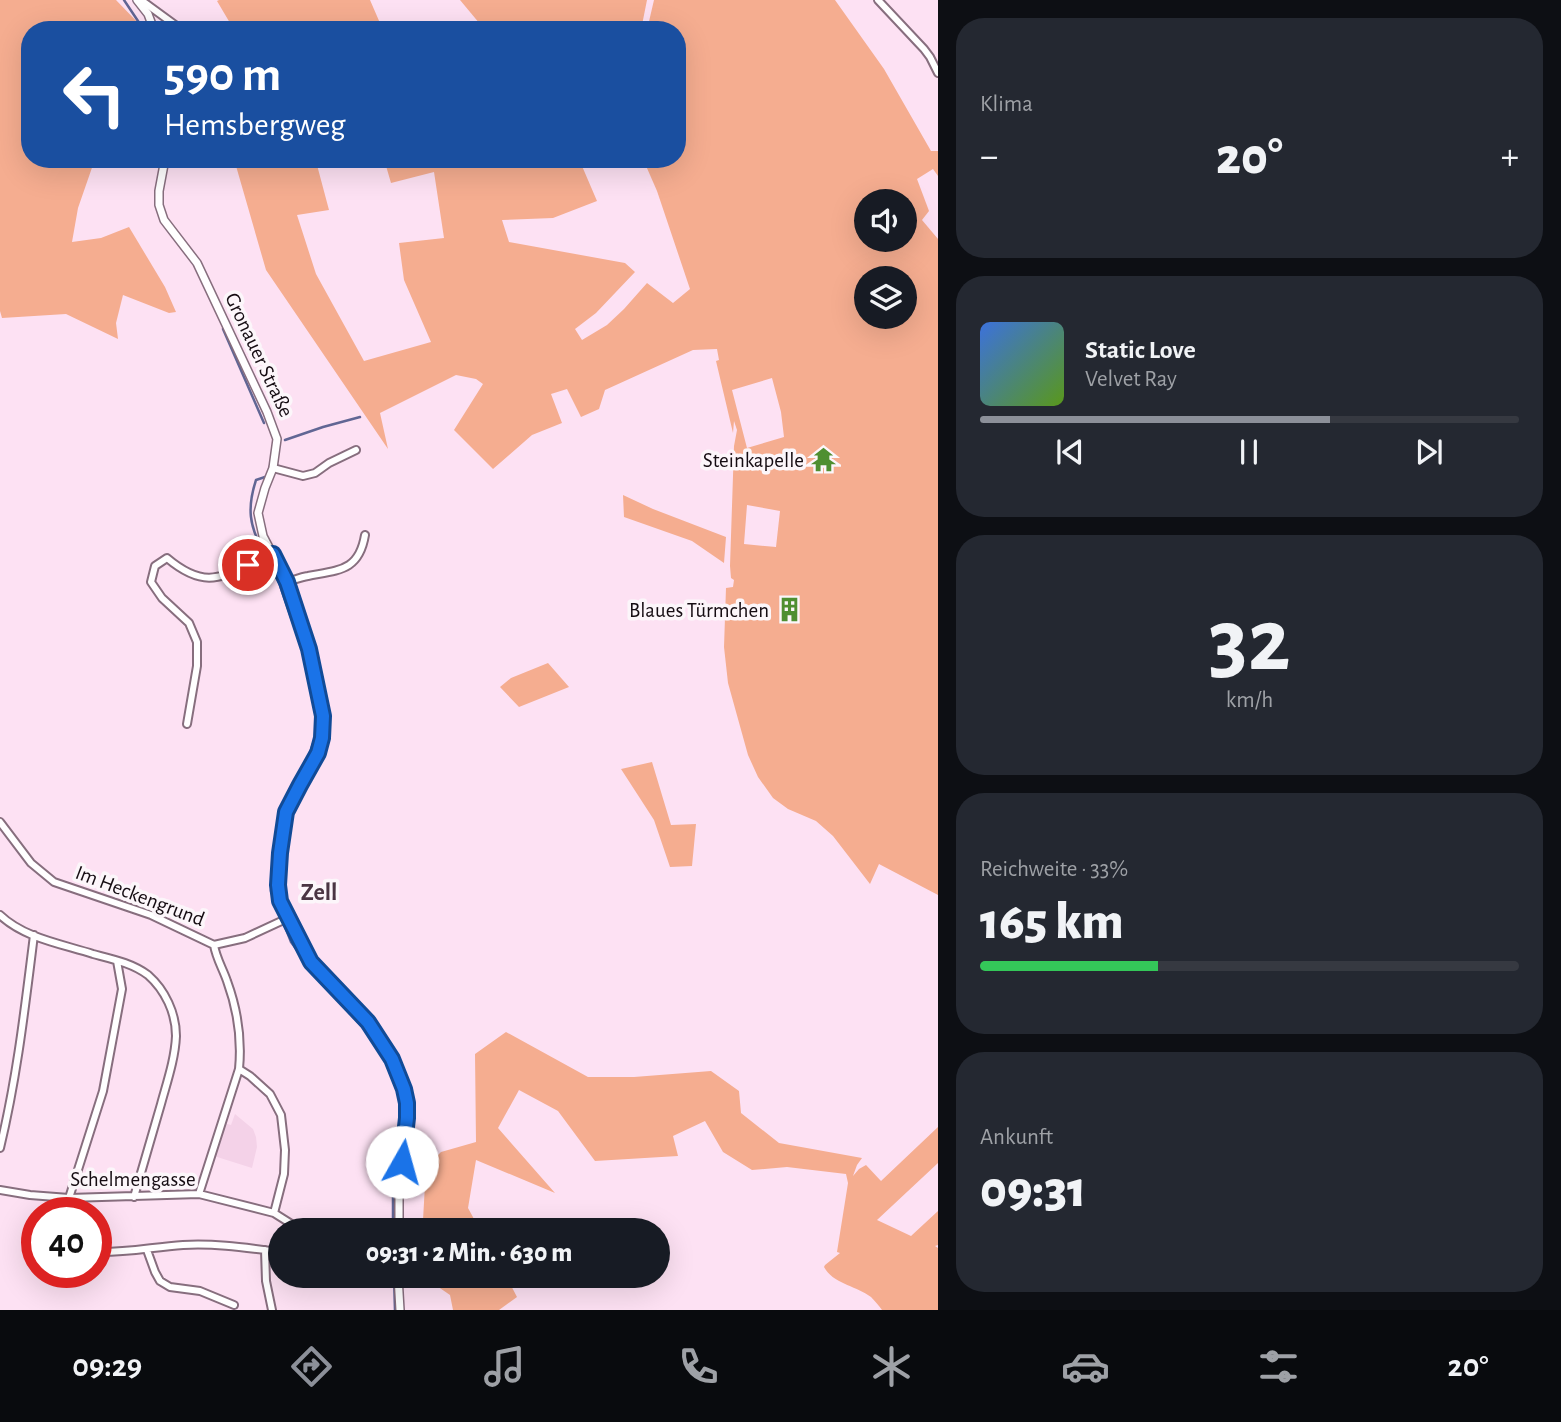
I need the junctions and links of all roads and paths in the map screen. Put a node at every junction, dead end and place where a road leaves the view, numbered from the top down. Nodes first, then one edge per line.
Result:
1 (139, 0) edge
2 (878, 0) edge
3 (151, 21) edge
4 (169, 21) edge
5 (938, 51) edge
6 (930, 57) junction
7 (938, 73) edge
8 (163, 168) edge
9 (356, 450) dead end
10 (273, 468) junction
11 (365, 535) dead end
12 (273, 554) junction
13 (287, 582) junction
14 (187, 724) dead end
15 (0, 822) edge
16 (0, 915) edge
17 (284, 920) junction
18 (34, 936) junction
19 (214, 945) junction
20 (117, 961) junction
21 (239, 1069) junction
22 (0, 1149) edge
23 (0, 1190) edge
24 (199, 1194) junction
25 (56, 1197) edge
26 (69, 1197) edge
27 (112, 1197) edge
28 (134, 1197) junction
29 (274, 1213) junction
30 (282, 1218) edge
31 (399, 1218) edge
32 (147, 1250) junction
33 (265, 1250) junction
34 (268, 1250) edge
35 (112, 1253) edge
36 (399, 1288) edge
37 (234, 1305) dead end
38 (272, 1310) edge
39 (400, 1310) edge

1 - 3 street
1 - 4 street
2 - 6 street
5 - 6 street
6 - 7 street
8 - 10 street, Gronauer Straße
9 - 10 street
10 - 12 street, Gronauer Straße
11 - 13 street
12 - 13 street, Gronauer Straße
12 - 14 street
13 - 17 street, Gronauer Straße
15 - 19 street, Im Heckengrund
16 - 18 street
17 - 19 street, Im Heckengrund
17 - 31 street, Gronauer Straße
18 - 20 street
18 - 22 street
19 - 21 street
20 - 26 street
20 - 28 street
21 - 24 street
21 - 29 street
23 - 25 street, Schelmengasse
24 - 28 street, Schelmengasse
24 - 29 street, Schelmengasse
27 - 28 street, Schelmengasse
29 - 30 street, Schelmengasse
32 - 33 street
32 - 35 street
32 - 37 street
33 - 34 street
33 - 38 street
36 - 39 street

